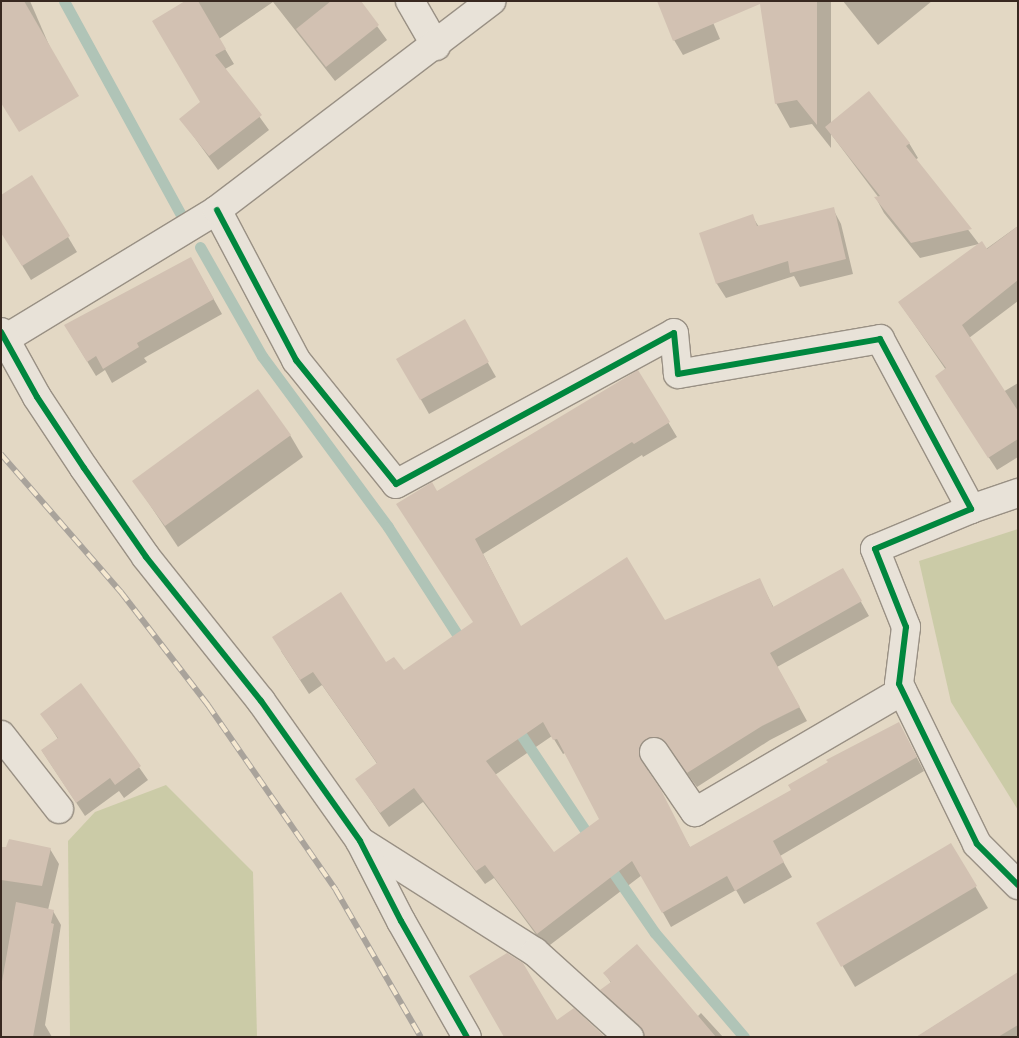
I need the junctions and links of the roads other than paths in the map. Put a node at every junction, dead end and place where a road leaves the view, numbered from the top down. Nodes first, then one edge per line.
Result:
1 (410, 1) edge
2 (491, 1) edge
3 (436, 46) junction
4 (217, 210) junction
5 (3, 335) edge
6 (1018, 493) edge
7 (971, 509) junction
8 (902, 691) junction
9 (1, 735) edge
10 (654, 752) dead end
11 (59, 809) dead end
12 (360, 841) junction
13 (1018, 885) edge
14 (467, 1037) edge
15 (628, 1037) edge

1 - 3 street
2 - 3 street
3 - 4 street
4 - 5 street
4 - 7 street
5 - 12 street
6 - 7 street
7 - 8 street
8 - 10 street
8 - 13 street
9 - 11 street
12 - 14 street
12 - 15 street

